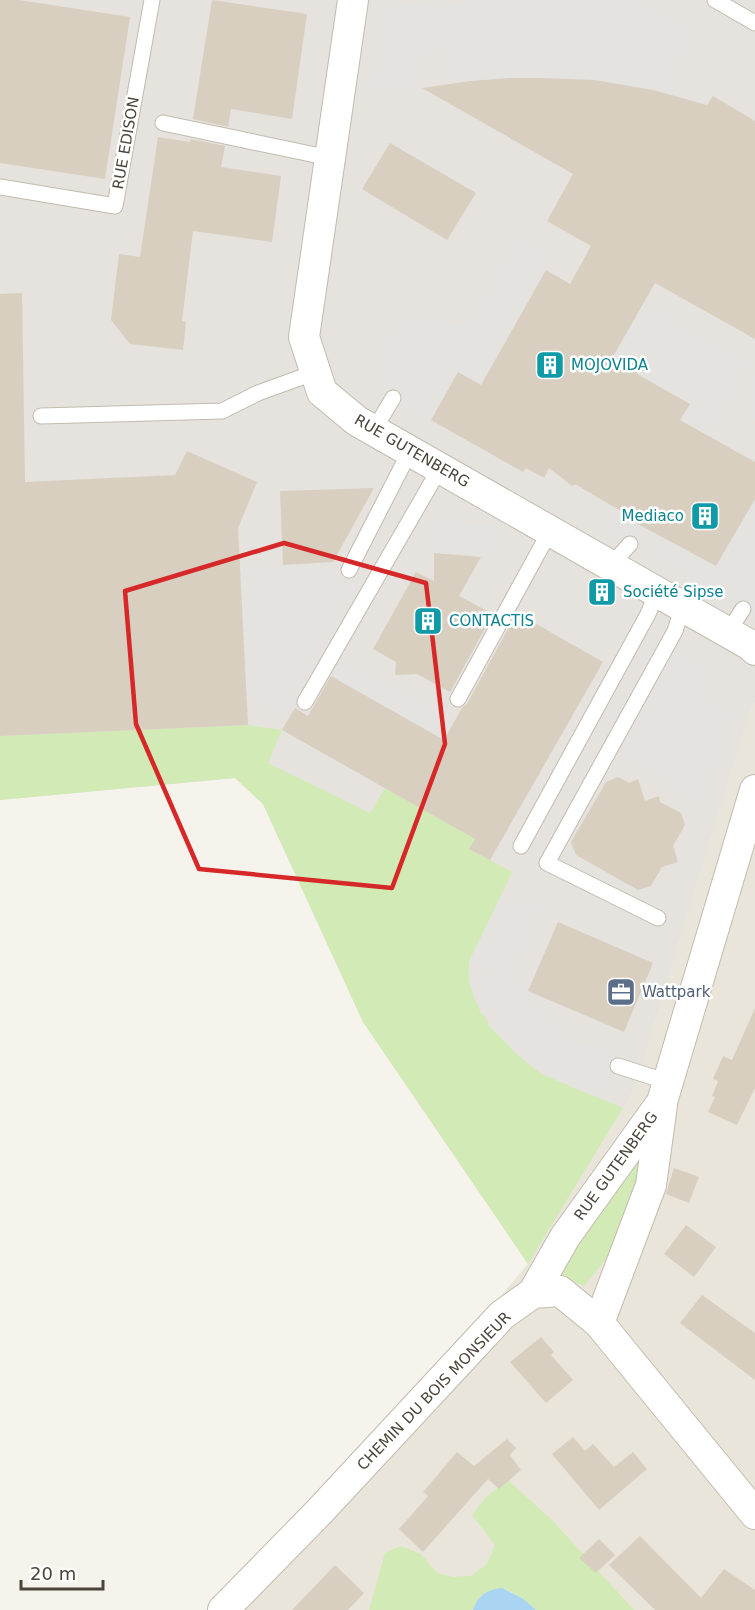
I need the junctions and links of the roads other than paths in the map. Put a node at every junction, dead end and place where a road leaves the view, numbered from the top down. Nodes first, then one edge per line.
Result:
1 (152, 0) edge
2 (353, 0) edge
3 (715, 0) edge
4 (755, 23) edge
5 (163, 123) dead end
6 (330, 158) junction
7 (0, 187) edge
8 (316, 372) junction
9 (393, 398) dead end
10 (41, 416) dead end
11 (374, 430) junction
12 (410, 451) junction
13 (440, 468) junction
14 (550, 531) junction
15 (349, 570) dead end
16 (657, 592) junction
17 (683, 606) junction
18 (755, 650) edge
19 (458, 699) dead end
20 (305, 702) dead end
21 (755, 790) edge
22 (520, 846) dead end
23 (658, 918) dead end
24 (618, 1066) dead end
25 (665, 1092) junction
26 (532, 1293) junction
27 (599, 1323) junction
28 (755, 1514) edge
29 (223, 1610) edge

1 - 7 lane, RUE EDISON
2 - 6 street, RUE GUTENBERG
3 - 4 lane
5 - 6 lane
6 - 8 street, RUE GUTENBERG
8 - 10 lane
8 - 11 street, RUE GUTENBERG
9 - 11 lane
11 - 12 street, RUE GUTENBERG
12 - 13 street, RUE GUTENBERG
12 - 15 lane
13 - 14 street, RUE GUTENBERG
13 - 20 lane
14 - 16 street, RUE GUTENBERG
14 - 19 lane
16 - 17 street, RUE GUTENBERG
16 - 22 lane
17 - 18 street, RUE GUTENBERG
17 - 23 lane
21 - 25 street, RUE GUTENBERG
24 - 25 lane
25 - 26 street, RUE GUTENBERG
25 - 27 street
26 - 27 street
26 - 29 street, CHEMIN DU BOIS MONSIEUR
27 - 28 street

